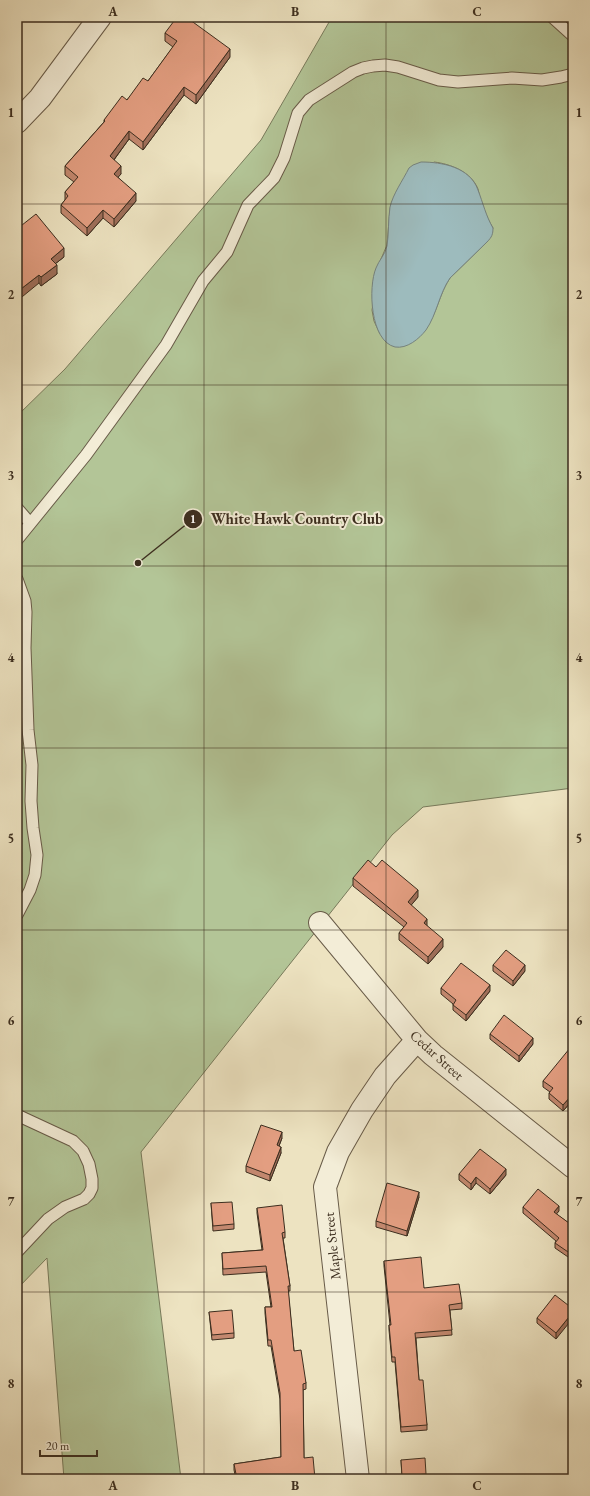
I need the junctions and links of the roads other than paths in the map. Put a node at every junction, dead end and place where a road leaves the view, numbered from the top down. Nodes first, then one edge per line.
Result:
1 (100, 17) edge
2 (552, 17) edge
3 (573, 36) edge
4 (573, 74) edge
5 (17, 122) edge
6 (17, 508) edge
7 (30, 523) junction
8 (17, 540) edge
9 (17, 579) edge
10 (17, 915) edge
11 (320, 923) dead end
12 (417, 1040) junction
13 (17, 1115) edge
14 (573, 1167) edge
15 (17, 1252) edge
16 (358, 1479) edge

1 - 5 street
2 - 3 lane
4 - 7 lane
6 - 7 lane
7 - 8 lane
9 - 10 lane
11 - 12 street, Cedar Street
12 - 14 street, Cedar Street
12 - 16 street, Maple Street
13 - 15 lane

